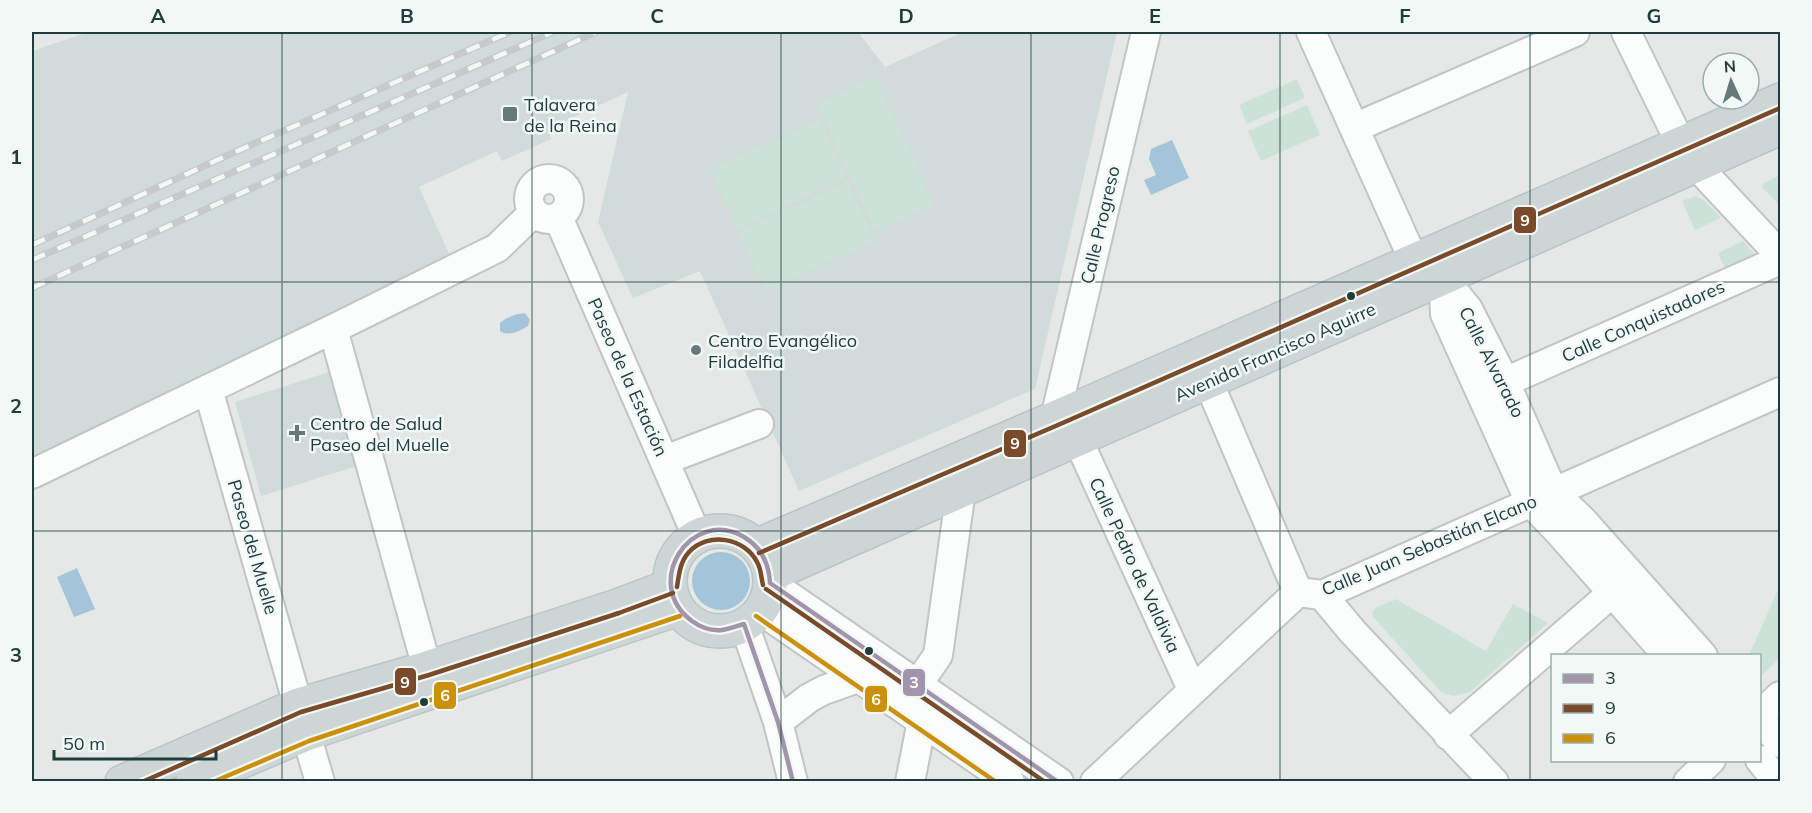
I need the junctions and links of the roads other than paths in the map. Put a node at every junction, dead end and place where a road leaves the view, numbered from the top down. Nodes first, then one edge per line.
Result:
1 (1146, 32) edge
2 (1311, 32) edge
3 (1575, 32) edge
4 (1626, 32) edge
5 (1780, 100) edge
6 (1354, 128) junction
7 (1780, 128) edge
8 (1689, 154) junction
9 (1780, 255) edge
10 (1780, 260) edge
11 (1414, 261) junction
12 (1443, 278) junction
13 (333, 329) junction
14 (1208, 381) junction
15 (1505, 382) junction
16 (208, 389) junction
17 (1780, 392) edge
18 (759, 424) dead end
19 (1067, 429) junction
20 (665, 460) junction
21 (32, 474) edge
22 (961, 490) junction
23 (1542, 497) junction
24 (698, 536) junction
25 (756, 546) junction
26 (1310, 593) junction
27 (1612, 593) junction
28 (674, 597) junction
29 (761, 598) junction
30 (1666, 654) edge
31 (1701, 654) edge
32 (427, 668) junction
33 (858, 678) junction
34 (918, 684) junction
35 (1192, 690) junction
36 (1780, 696) edge
37 (1761, 716) edge
38 (1761, 718) edge
39 (302, 720) junction
40 (922, 721) junction
41 (778, 722) junction
42 (1449, 735) junction
43 (1780, 743) edge
44 (1761, 761) edge
45 (1709, 762) edge
46 (122, 782) edge
47 (193, 782) edge
48 (320, 782) edge
49 (793, 782) edge
50 (910, 782) edge
51 (1010, 782) edge
52 (1059, 782) edge
53 (1095, 782) edge
54 (1494, 782) edge
55 (1688, 782) edge
56 (1778, 782) edge

1 - 19 street, Calle Progreso
2 - 6 street
3 - 6 street
4 - 8 street
5 - 8 main road, Avenida Francisco Aguirre
6 - 11 street
7 - 8 main road, Avenida Francisco Aguirre
8 - 9 street
8 - 11 main road, Avenida Francisco Aguirre
8 - 12 main road, Avenida Francisco Aguirre
10 - 15 street, Calle Conquistadores
11 - 19 main road, Avenida Francisco Aguirre
12 - 14 main road, Avenida Francisco Aguirre
12 - 15 street, Calle Alvarado
12 - 23 street, Calle Alvarado
13 - 16 street
13 - 20 street, Paseo de la Estación
13 - 32 street
14 - 19 main road, Avenida Francisco Aguirre
14 - 26 street
15 - 23 street, Calle Alvarado
16 - 21 street
16 - 39 street, Paseo del Muelle
17 - 23 street, Calle Juan Sebastián Elcano
18 - 20 street
19 - 22 main road, Avenida Francisco Aguirre
19 - 25 main road, Avenida Francisco Aguirre
19 - 35 street, Calle Pedro de Valdivia
20 - 24 street, Paseo de la Estación
22 - 29 main road, Avenida Francisco Aguirre
22 - 34 street
23 - 26 street, Calle Juan Sebastián Elcano
23 - 27 street, Calle Alvarado
23 - 31 street, Calle Alvarado
24 - 25 main road
24 - 28 main road
25 - 29 main road
26 - 35 street, Calle Juan Sebastián Elcano
26 - 42 street
27 - 30 street, Calle Alvarado
27 - 42 street
28 - 29 main road, Avenida Francisco Aguirre
28 - 32 main road
28 - 39 main road
29 - 33 street
29 - 34 street
29 - 41 street
32 - 39 main road
33 - 40 street
33 - 41 street
34 - 52 street
35 - 53 street, Calle Juan Sebastián Elcano
36 - 37 street
38 - 43 street
39 - 46 main road
39 - 47 main road
39 - 48 street, Paseo del Muelle
40 - 50 street
40 - 51 street
41 - 49 street
42 - 54 street
44 - 56 street
45 - 55 street

